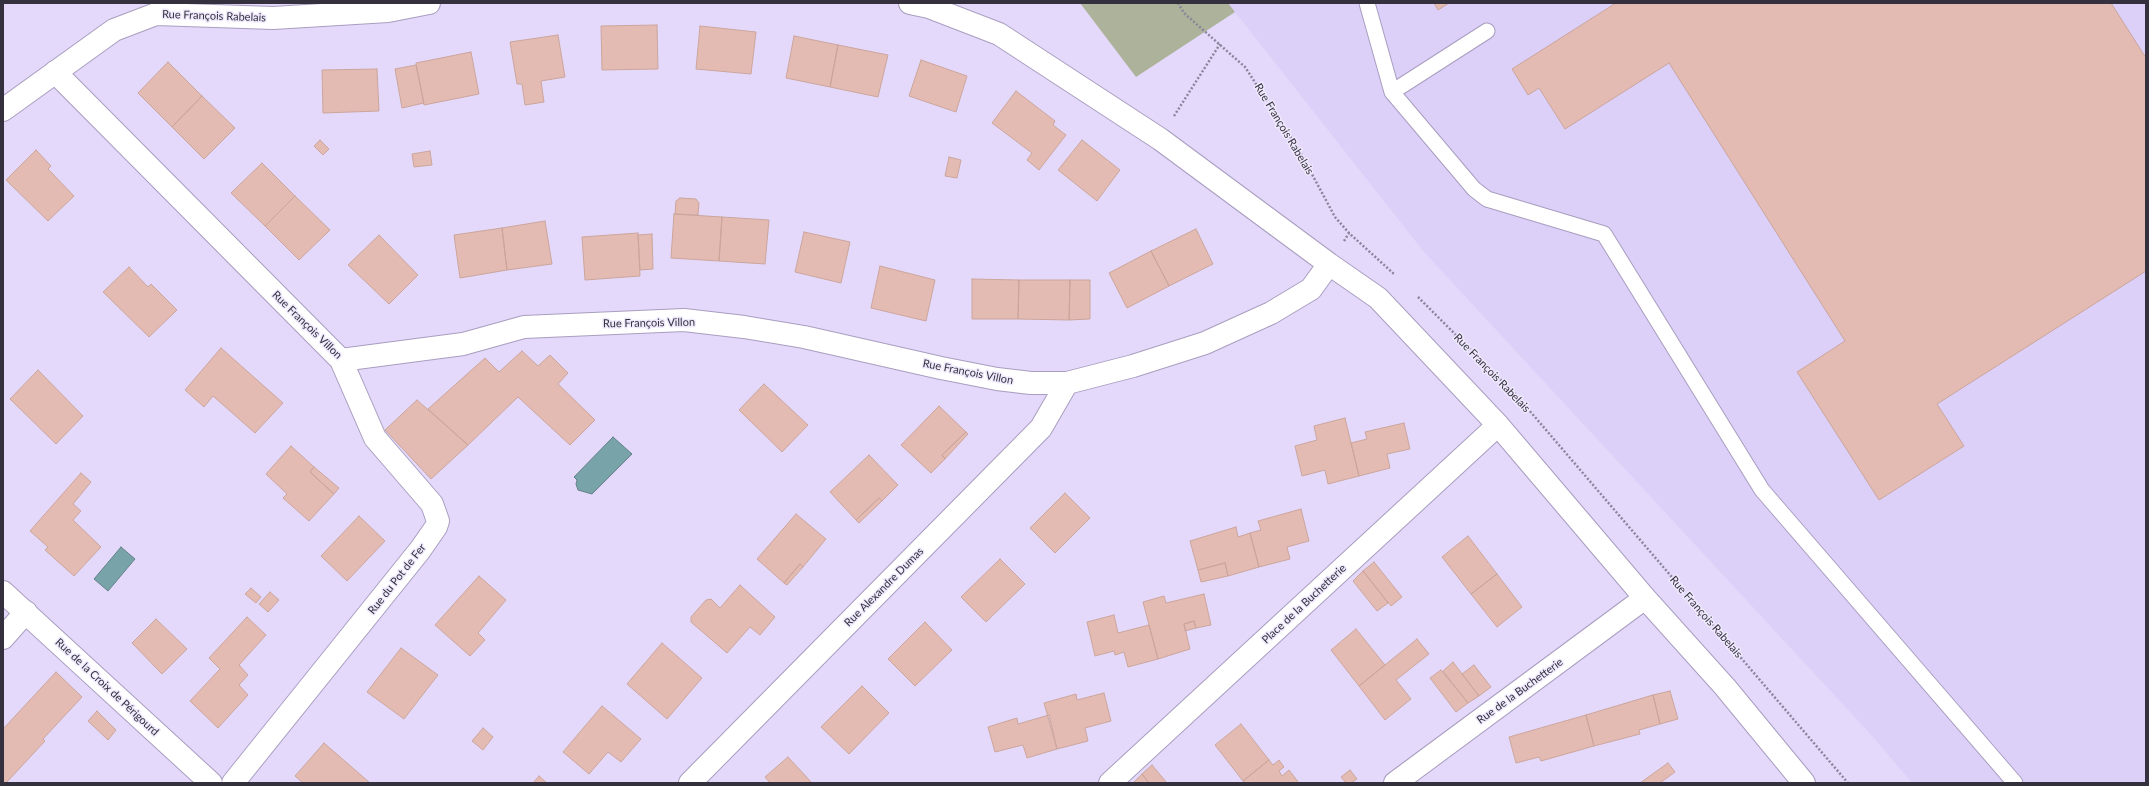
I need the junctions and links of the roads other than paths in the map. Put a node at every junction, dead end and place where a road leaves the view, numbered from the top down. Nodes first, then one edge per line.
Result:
1 (429, 3) edge
2 (910, 3) edge
3 (1367, 3) edge
4 (387, 7) edge
5 (156, 8) edge
6 (1488, 32) dead end
7 (55, 72) junction
8 (1392, 92) junction
9 (3, 110) edge
10 (1329, 264) junction
11 (341, 360) junction
12 (1067, 383) junction
13 (1498, 425) junction
14 (3, 592) edge
15 (1645, 598) junction
16 (26, 612) junction
17 (3, 638) edge
18 (201, 780) edge
19 (233, 783) edge
20 (690, 783) edge
21 (1110, 783) edge
22 (1395, 783) edge
23 (1804, 783) edge
24 (2015, 783) edge

1 - 4 street, Rue François Rabelais
2 - 10 street
3 - 8 lane
4 - 5 street, Rue François Rabelais
5 - 7 street, Rue François Rabelais
6 - 8 lane
7 - 9 street, Rue François Rabelais
7 - 11 street, Rue François Villon
8 - 24 lane
10 - 12 street, Rue François Villon
10 - 13 street
11 - 12 street, Rue François Villon
11 - 19 street, Rue du Pot de Fer
12 - 20 street, Rue Alexandre Dumas
13 - 15 street
13 - 21 street, Place de la Buchetterie
14 - 16 street, Rue de la Croix de Périgourd
15 - 22 street, Rue de la Buchetterie
15 - 23 street
16 - 17 street
16 - 18 street, Rue de la Croix de Périgourd

